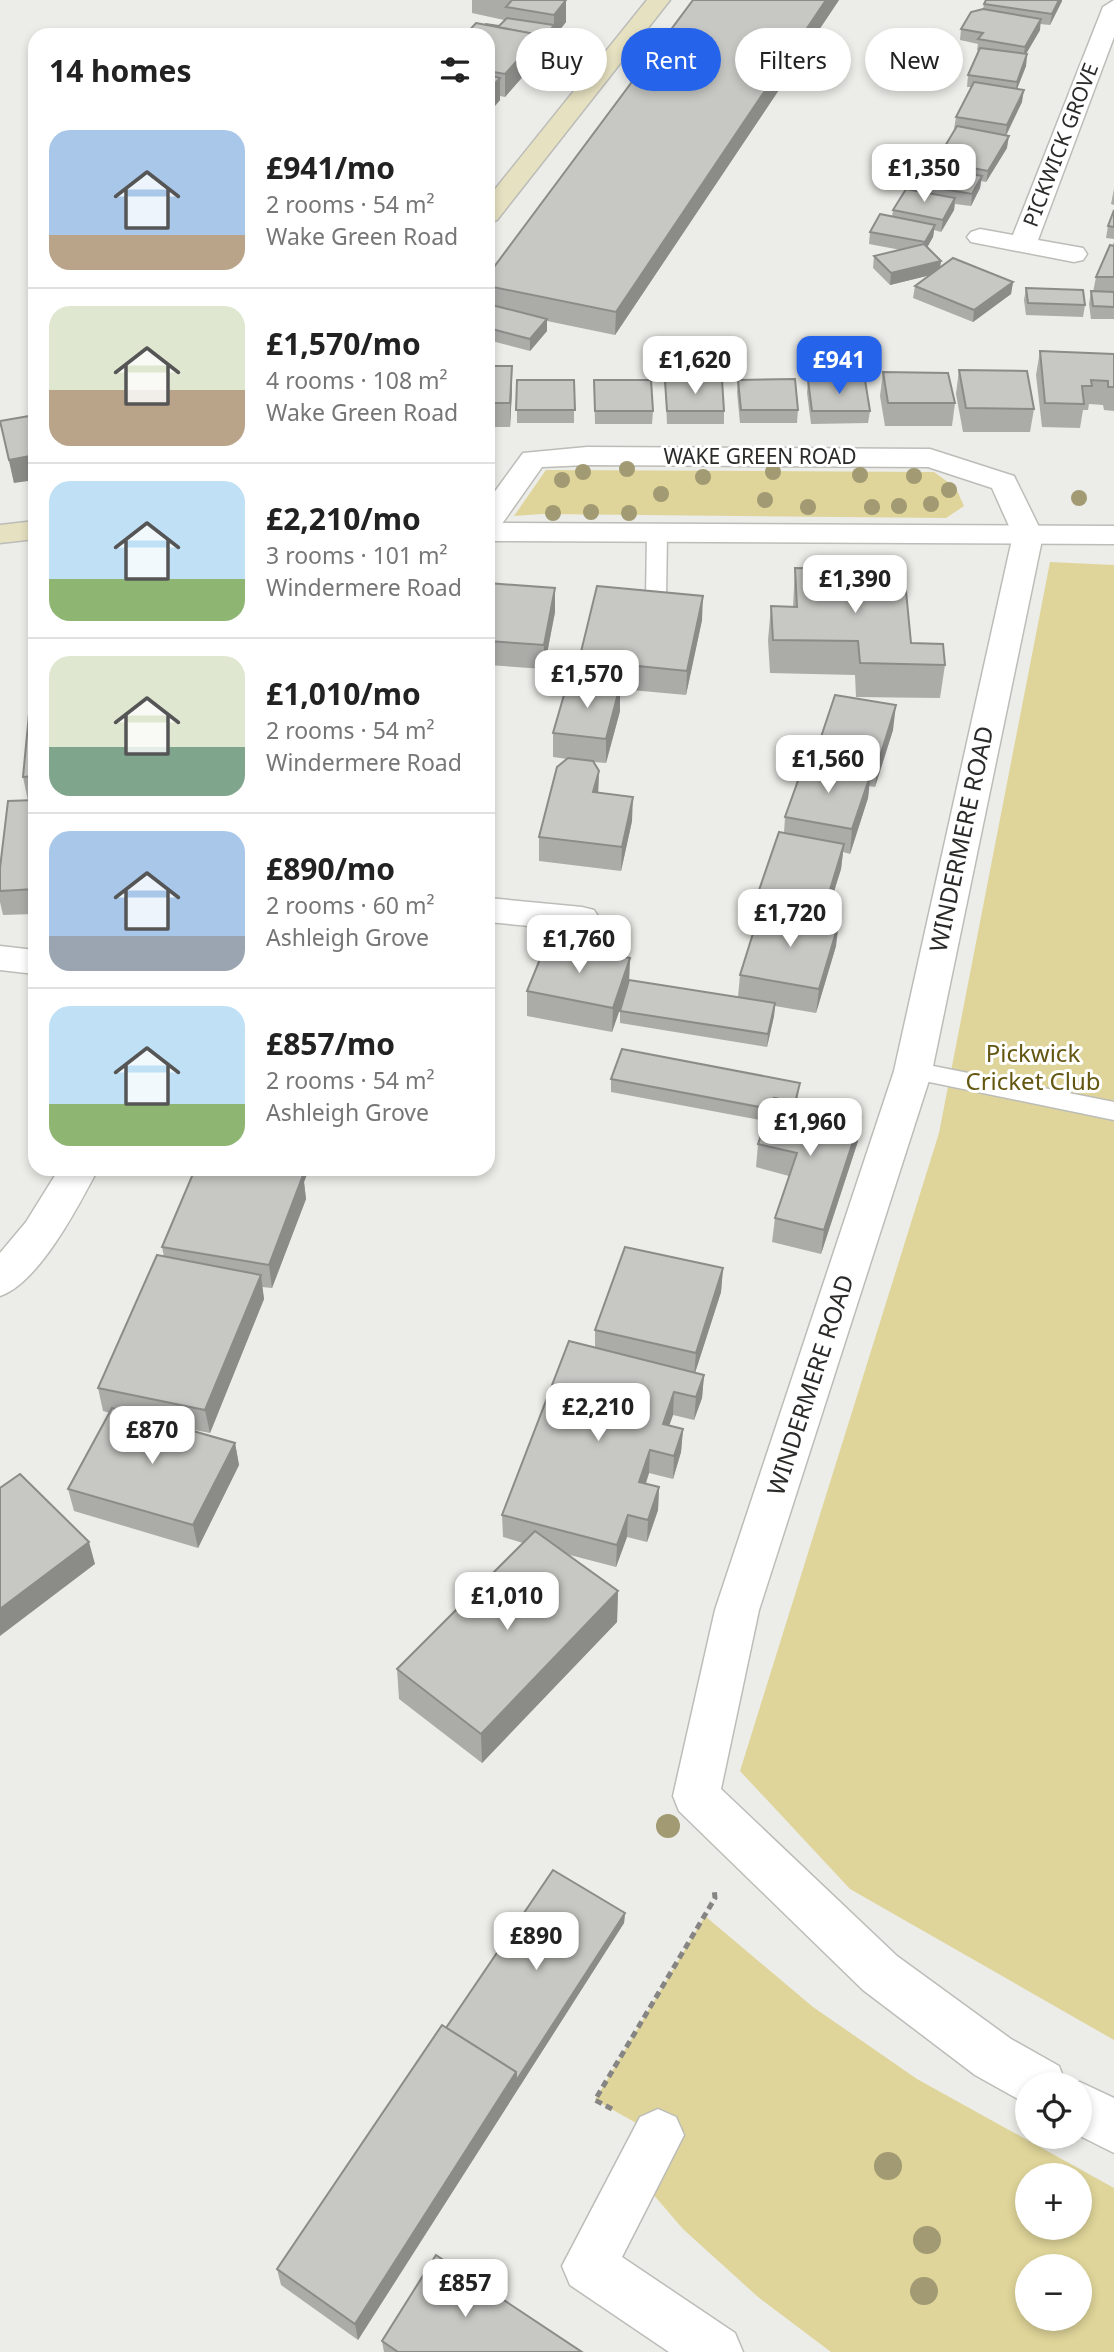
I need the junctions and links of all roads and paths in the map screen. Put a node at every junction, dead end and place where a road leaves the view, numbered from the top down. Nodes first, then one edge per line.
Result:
1 (659, 0) edge
2 (1114, 7) edge
3 (495, 206) edge
4 (980, 237) dead end
5 (1023, 244) junction
6 (1074, 254) dead end
7 (495, 512) edge
8 (28, 531) edge
9 (495, 532) edge
10 (657, 533) junction
11 (0, 534) edge
12 (1028, 535) junction
13 (1114, 535) edge
14 (656, 599) edge
15 (495, 911) edge
16 (582, 919) dead end
17 (0, 958) edge
18 (28, 961) edge
19 (913, 1071) junction
20 (1114, 1111) edge
21 (75, 1176) edge
22 (0, 1280) edge
23 (713, 1885) dead end
24 (1020, 2072) edge
25 (1092, 2114) edge
26 (1114, 2127) edge
27 (659, 2135) joint
28 (716, 2352) edge

1 - 3 main road
2 - 5 street, PICKWICK GROVE
4 - 5 street, PICKWICK GROVE
5 - 6 street, PICKWICK GROVE
7 - 12 street, WAKE GREEN ROAD
8 - 11 main road
9 - 10 street
10 - 12 street
10 - 14 lane
12 - 13 street
12 - 19 street, WINDERMERE ROAD
15 - 16 street
17 - 18 street
19 - 20 lane
19 - 24 street, WINDERMERE ROAD
21 - 22 street
23 - 27 path
25 - 26 street
27 - 28 street

